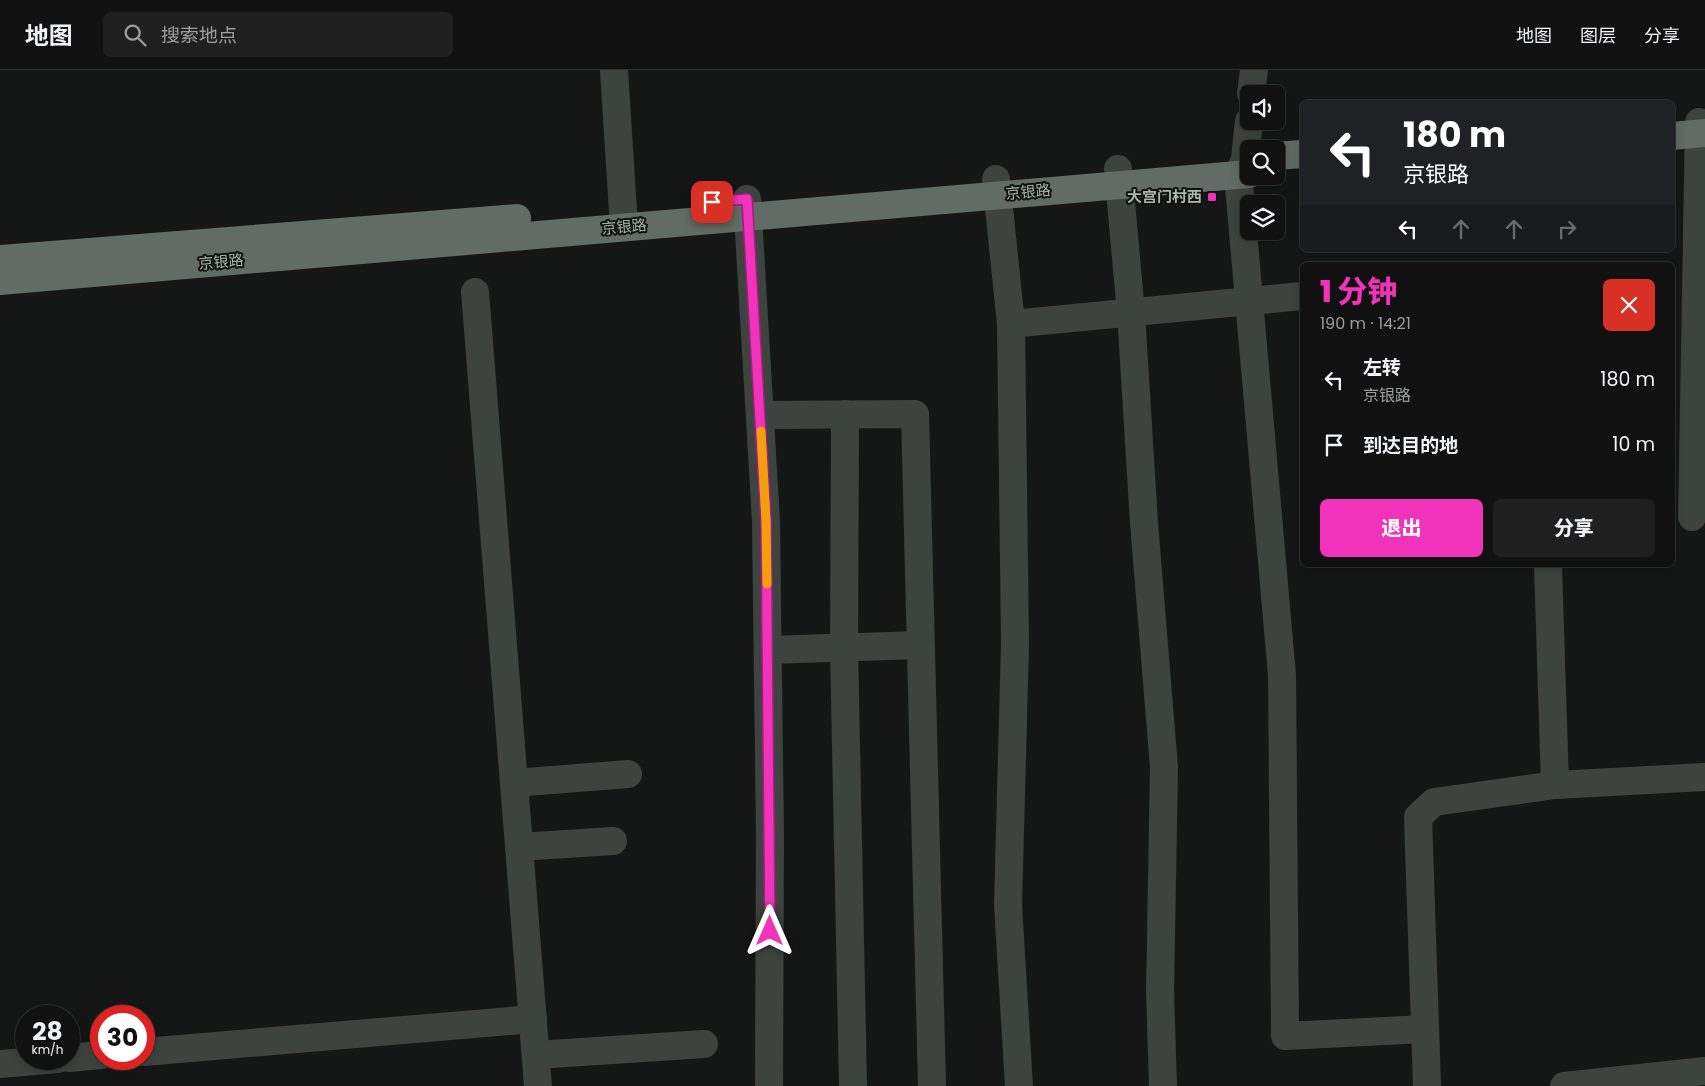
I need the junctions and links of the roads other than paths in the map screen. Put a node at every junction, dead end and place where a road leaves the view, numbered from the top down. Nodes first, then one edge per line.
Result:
1 (614, 70) edge
2 (1254, 70) edge
3 (1252, 85) edge
4 (1692, 128) edge
5 (1300, 154) edge
6 (1285, 155) edge
7 (1240, 166) edge
8 (1300, 169) edge
9 (1285, 171) edge
10 (1119, 177) junction
11 (1246, 185) edge
12 (997, 187) junction
13 (748, 208) junction
14 (624, 218) junction
15 (0, 259) edge
16 (0, 281) edge
17 (475, 292) dead end
18 (1300, 296) edge
19 (1249, 302) junction
20 (1132, 313) junction
21 (1011, 324) junction
22 (844, 414) junction
23 (760, 415) junction
24 (1690, 517) edge
25 (1548, 567) edge
26 (920, 645) junction
27 (844, 648) junction
28 (768, 650) junction
29 (628, 774) dead end
30 (1705, 777) edge
31 (514, 783) junction
32 (1555, 785) junction
33 (613, 841) dead end
34 (519, 847) junction
35 (533, 1019) junction
36 (1425, 1029) junction
37 (704, 1044) dead end
38 (155, 1051) edge
39 (536, 1055) junction
40 (15, 1063) edge
41 (0, 1064) edge
42 (1694, 1077) edge
43 (538, 1086) edge
44 (769, 1086) edge
45 (853, 1086) edge
46 (932, 1086) edge
47 (1018, 1086) edge
48 (1163, 1086) edge
49 (1427, 1086) edge
50 (1564, 1086) edge

1 - 14 street
2 - 3 street
4 - 24 street
5 - 6 highway
7 - 10 highway, 京银路
8 - 9 highway
10 - 12 highway, 京银路
10 - 20 street
11 - 19 street
12 - 13 highway, 京银路
12 - 21 street
13 - 14 highway, 京银路
13 - 23 street
14 - 15 highway, 京银路
14 - 16 highway, 京银路
17 - 31 street
18 - 19 street
19 - 20 street
19 - 36 street
20 - 21 street
20 - 48 street
21 - 47 street
22 - 23 street
22 - 26 street
22 - 27 street
23 - 28 street
25 - 32 street
26 - 27 street
26 - 46 street
27 - 28 street
27 - 45 street
28 - 44 street
29 - 31 street
30 - 32 street
31 - 34 street
32 - 36 street
33 - 34 street
34 - 35 street
35 - 38 street
35 - 39 street
36 - 49 street
37 - 39 street
39 - 43 street
40 - 41 street
42 - 50 street

